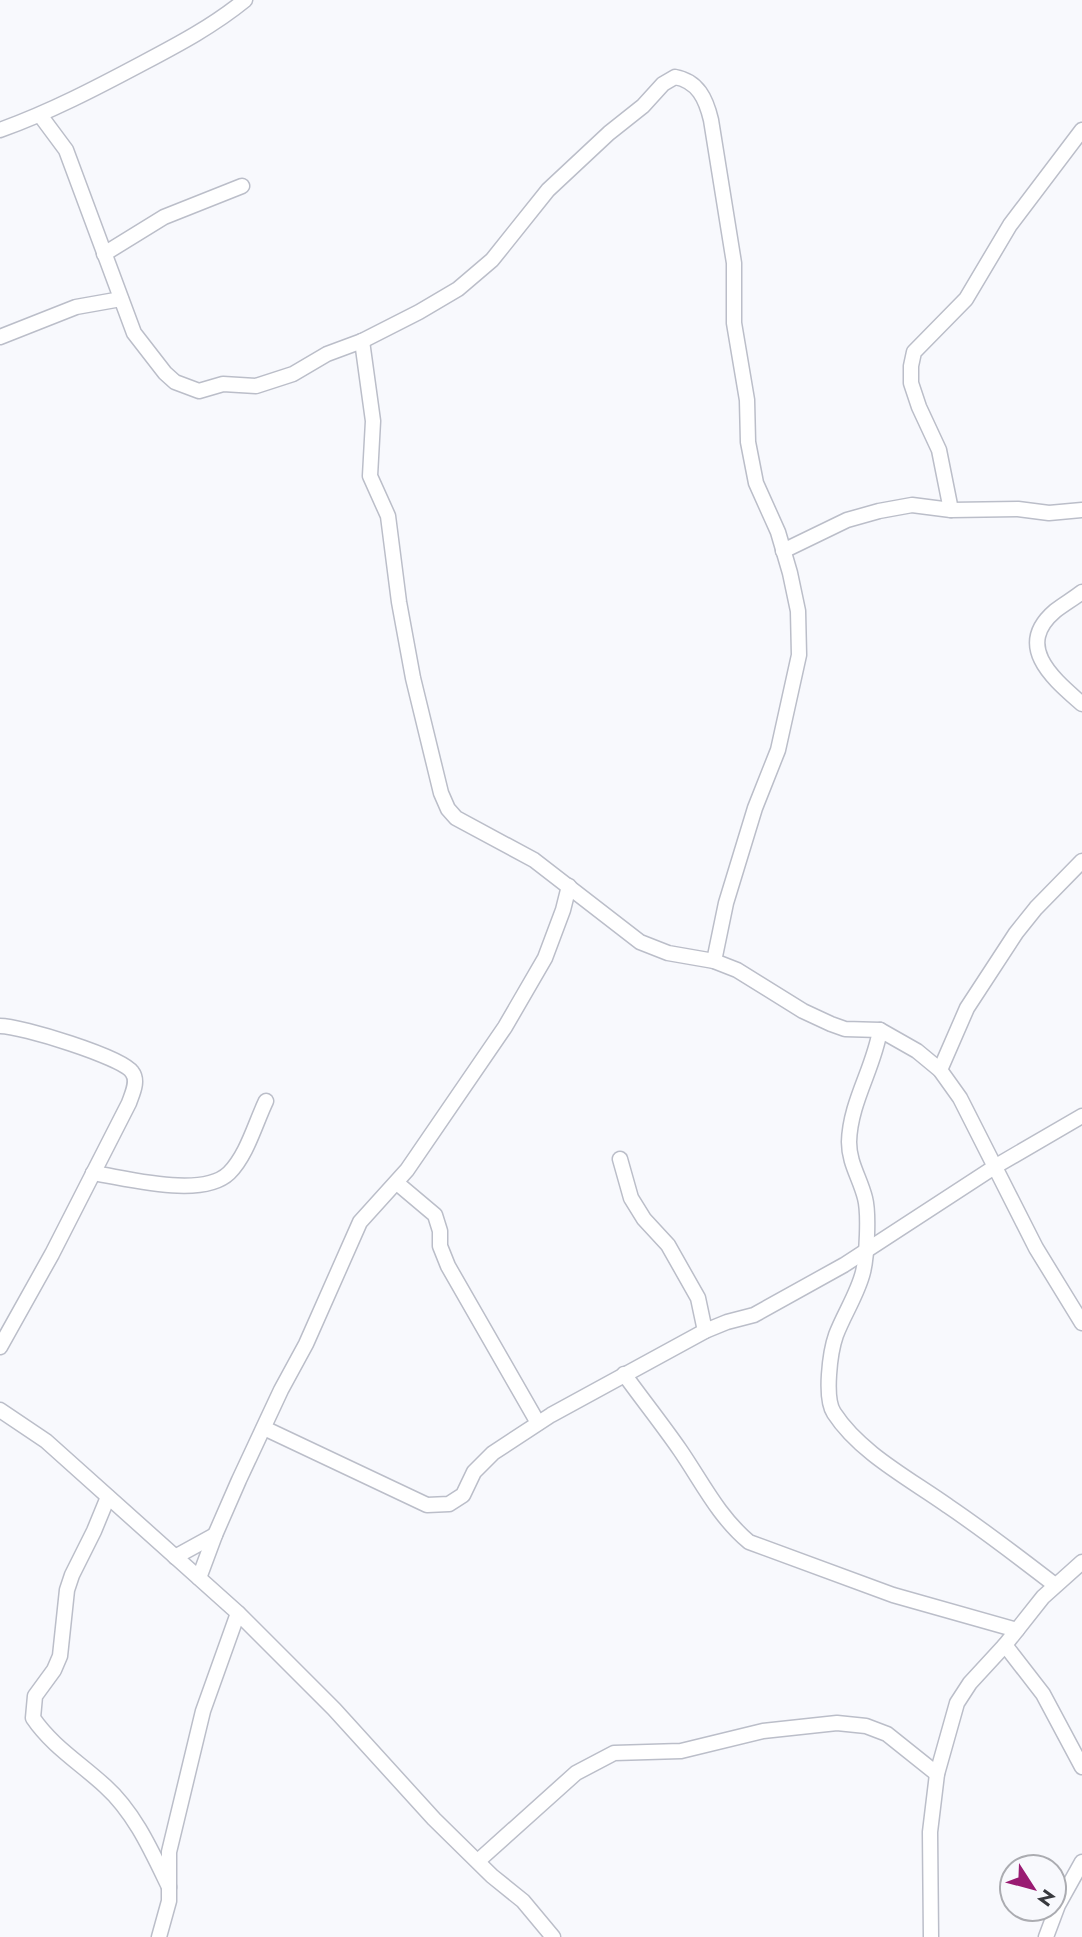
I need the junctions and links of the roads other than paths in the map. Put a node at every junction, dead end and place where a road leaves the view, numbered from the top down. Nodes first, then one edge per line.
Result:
1 (245, 0) edge
2 (40, 115) junction
3 (0, 130) edge
4 (1082, 130) edge
5 (242, 186) dead end
6 (104, 254) junction
7 (121, 299) junction
8 (0, 337) edge
9 (362, 341) junction
10 (951, 510) junction
11 (1082, 510) edge
12 (783, 551) junction
13 (1082, 592) edge
14 (1082, 704) edge
15 (1082, 862) edge
16 (569, 886) junction
17 (714, 961) junction
18 (0, 1026) edge
19 (880, 1030) junction
20 (940, 1070) junction
21 (266, 1101) dead end
22 (1082, 1116) edge
23 (620, 1159) dead end
24 (996, 1166) junction
25 (93, 1173) junction
26 (397, 1183) junction
27 (867, 1250) junction
28 (1082, 1323) edge
29 (705, 1331) junction
30 (0, 1347) edge
31 (624, 1374) junction
32 (0, 1410) edge
33 (538, 1423) junction
34 (264, 1428) junction
35 (108, 1497) junction
36 (215, 1535) junction
37 (175, 1557) junction
38 (1082, 1562) edge
39 (199, 1578) junction
40 (1055, 1585) junction
41 (238, 1613) junction
42 (1017, 1630) junction
43 (1005, 1645) junction
44 (1082, 1767) edge
45 (937, 1774) junction
46 (478, 1861) junction
47 (1082, 1862) edge
48 (169, 1887) junction
49 (159, 1937) edge
50 (553, 1937) edge
51 (931, 1937) edge
52 (1046, 1937) edge

1 - 2 street
2 - 3 street
2 - 6 street
4 - 10 street
5 - 6 street
6 - 7 street
7 - 8 street
7 - 9 street
9 - 12 street
9 - 16 street
10 - 11 street
10 - 12 street
12 - 17 street
13 - 14 street
15 - 20 street
16 - 17 street
16 - 26 street
17 - 19 street
18 - 25 street
19 - 20 street
19 - 27 street
20 - 24 street
21 - 25 street
22 - 24 street
23 - 29 street
24 - 27 street
24 - 28 street
25 - 30 street
26 - 33 street
26 - 34 street
27 - 29 street
27 - 40 street
29 - 31 street
31 - 33 street
31 - 42 street
32 - 35 street
33 - 34 street
34 - 36 street
35 - 37 street
35 - 48 street
36 - 37 street
36 - 39 street
37 - 39 street
38 - 40 street
39 - 41 street
40 - 42 street
41 - 46 street
41 - 48 street
42 - 43 street
43 - 44 street
43 - 45 street
45 - 46 street
45 - 51 street
46 - 50 street
47 - 52 street
48 - 49 street

